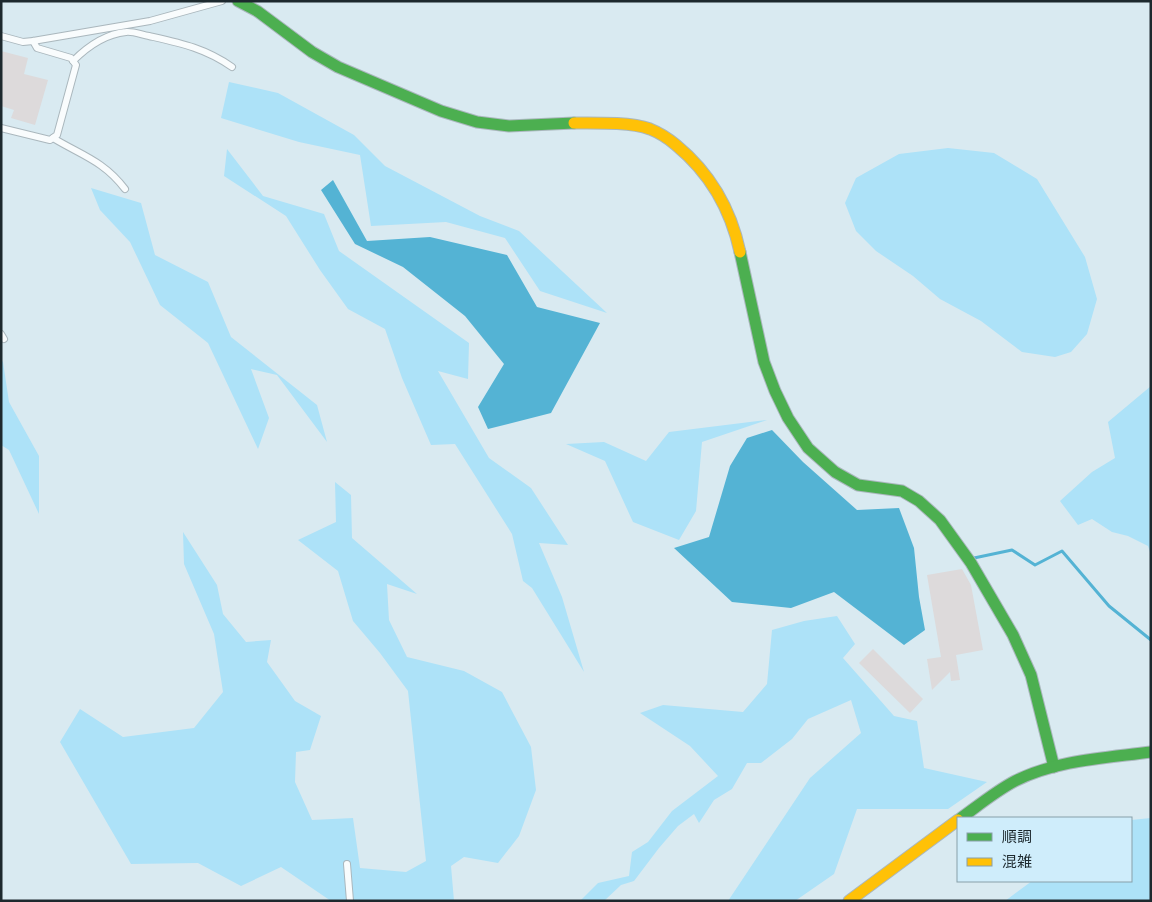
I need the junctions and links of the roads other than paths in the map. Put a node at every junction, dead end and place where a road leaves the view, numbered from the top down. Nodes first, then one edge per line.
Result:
1 (222, 1) edge
2 (238, 1) edge
3 (1, 36) edge
4 (33, 41) junction
5 (73, 61) junction
6 (232, 67) dead end
7 (1, 128) edge
8 (53, 138) junction
9 (125, 189) dead end
10 (1151, 752) edge
11 (1054, 767) junction
12 (963, 817) edge
13 (957, 821) edge
14 (347, 864) dead end
15 (350, 901) edge
16 (849, 901) edge

1 - 4 lane
2 - 11 street
3 - 4 lane
4 - 5 lane
5 - 6 lane
5 - 8 lane
7 - 8 lane
8 - 9 lane
10 - 11 street
11 - 12 street
13 - 16 street
14 - 15 lane

